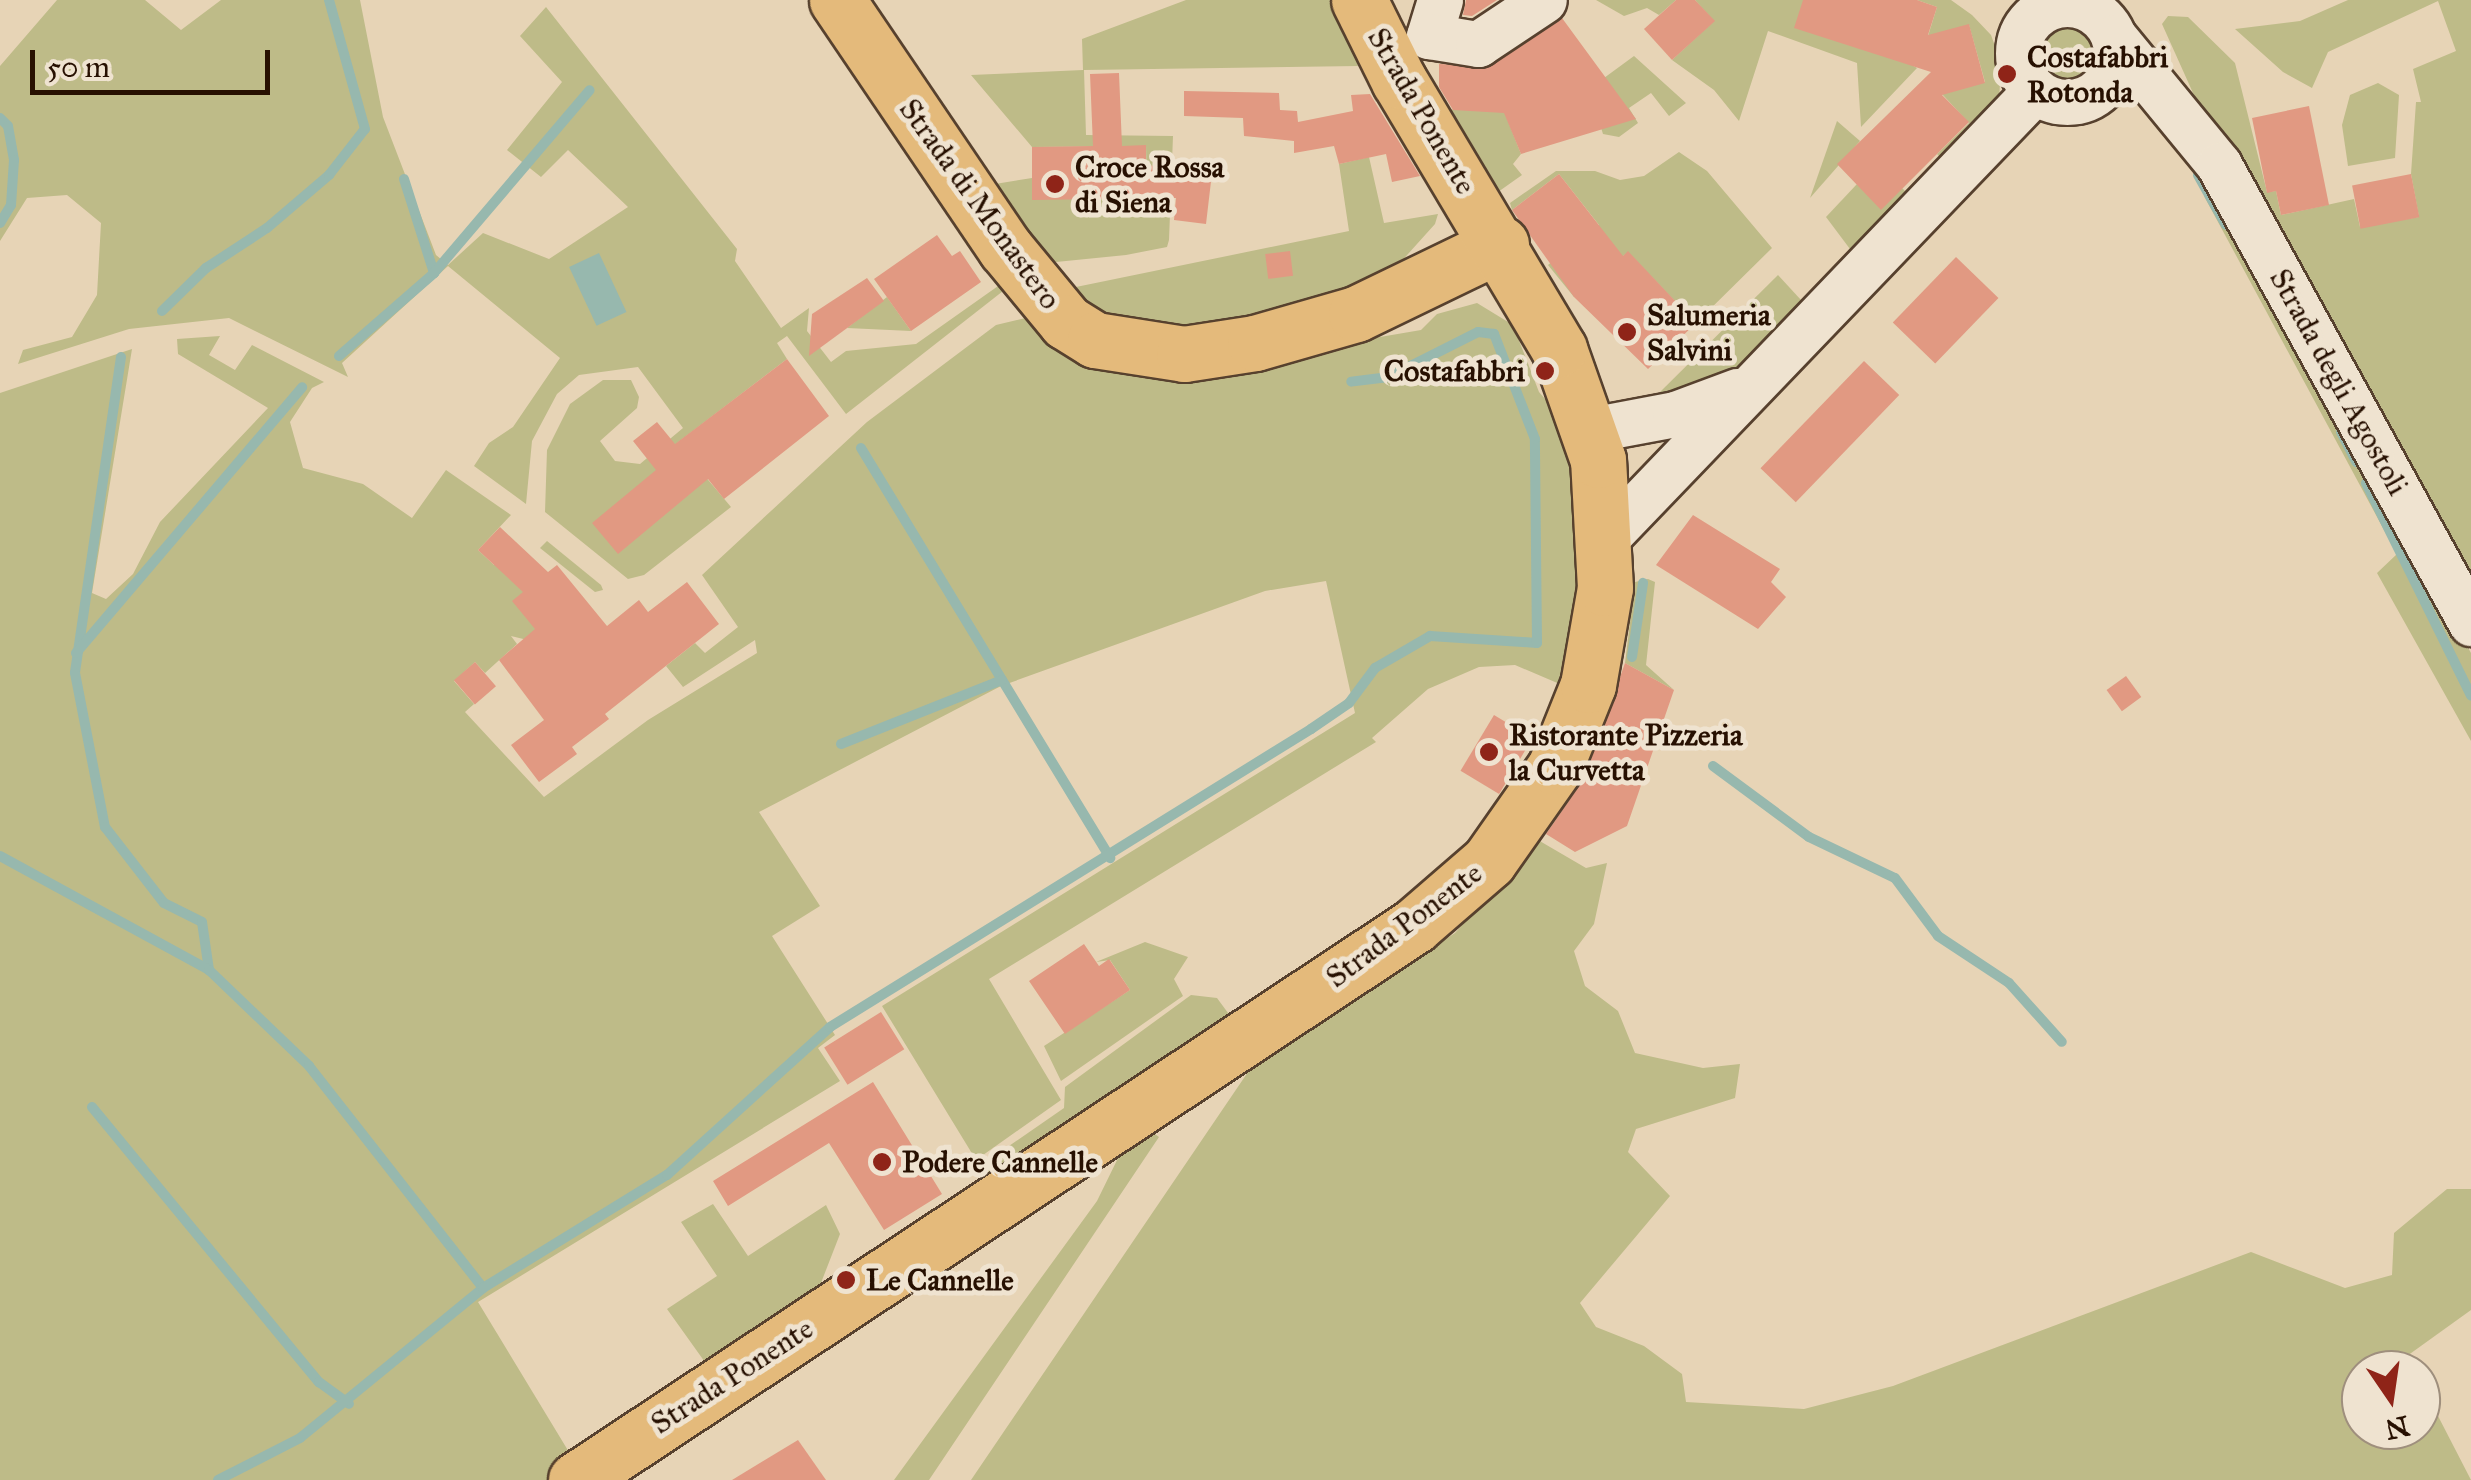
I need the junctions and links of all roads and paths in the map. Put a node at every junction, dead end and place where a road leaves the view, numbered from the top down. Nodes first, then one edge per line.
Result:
1 (837, 0) edge
2 (1360, 0) edge
3 (1440, 0) edge
4 (1544, 0) edge
5 (2023, 9) edge
6 (2114, 38) junction
7 (2035, 91) junction
8 (2094, 95) junction
9 (2204, 143) junction
10 (1501, 244) junction
11 (1757, 380) junction
12 (1590, 430) junction
13 (1607, 537) junction
14 (2471, 623) edge
15 (576, 1480) edge

1 - 10 main road, Strada di Monastero
2 - 10 main road, Strada Ponente
3 - 4 street
5 - 6 street, Strada degli Agostoli
5 - 7 street, Strada degli Agostoli
6 - 8 street
6 - 9 street, Strada degli Agostoli
7 - 8 street
7 - 11 street
8 - 9 street
9 - 14 street, Strada degli Agostoli
10 - 12 main road, Strada Ponente
11 - 12 street
11 - 13 street
12 - 13 main road, Strada Ponente
13 - 15 main road, Strada Ponente

